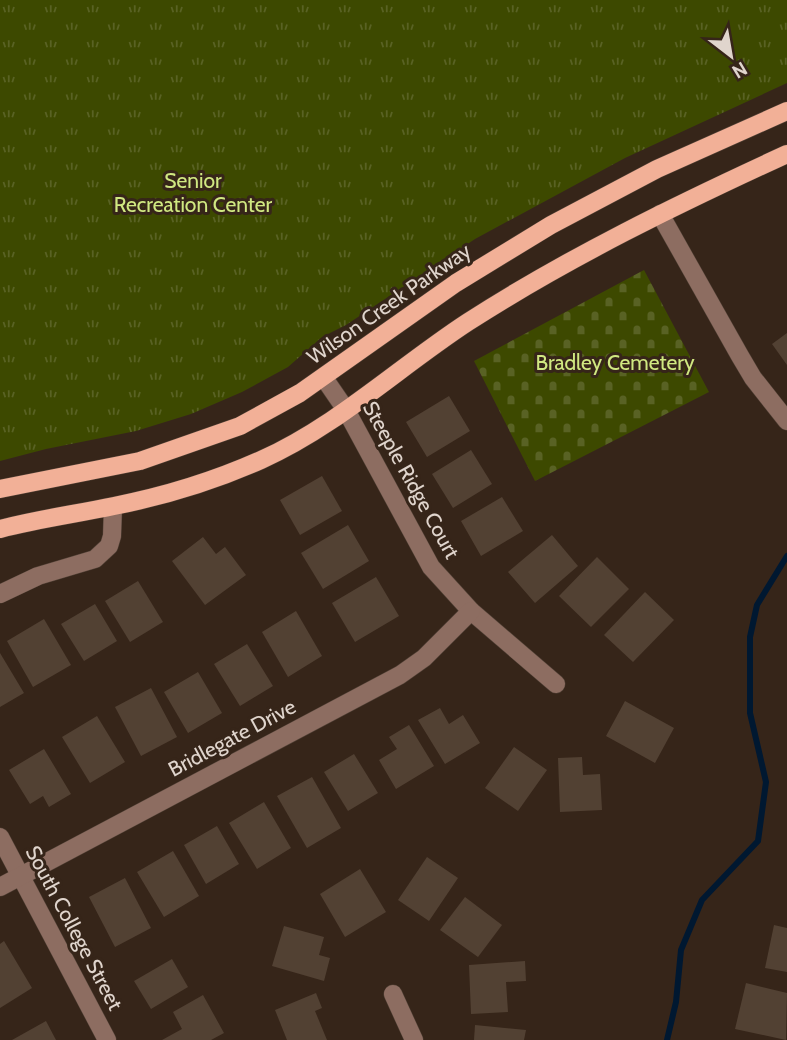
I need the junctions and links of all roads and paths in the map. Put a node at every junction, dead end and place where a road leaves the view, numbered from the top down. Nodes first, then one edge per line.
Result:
1 (786, 114) edge
2 (787, 154) edge
3 (660, 214) junction
4 (324, 378) junction
5 (346, 410) junction
6 (787, 421) edge
7 (0, 489) edge
8 (113, 507) junction
9 (0, 529) edge
10 (0, 594) edge
11 (471, 611) junction
12 (556, 684) dead end
13 (0, 837) edge
14 (20, 877) junction
15 (0, 887) edge
16 (393, 994) dead end
17 (107, 1040) edge
18 (414, 1040) edge

1 - 4 main road, Wilson Creek Parkway
2 - 3 main road
3 - 5 main road
3 - 6 street
4 - 5 street, Steeple Ridge Court
4 - 7 main road, Wilson Creek Parkway
5 - 8 main road
5 - 11 street, Steeple Ridge Court
8 - 9 main road
8 - 10 street
11 - 12 street, Steeple Ridge Court
11 - 14 street, Bridlegate Drive
13 - 14 street, South College Street
14 - 15 street, Bridlegate Drive
14 - 17 street, South College Street
16 - 18 street

